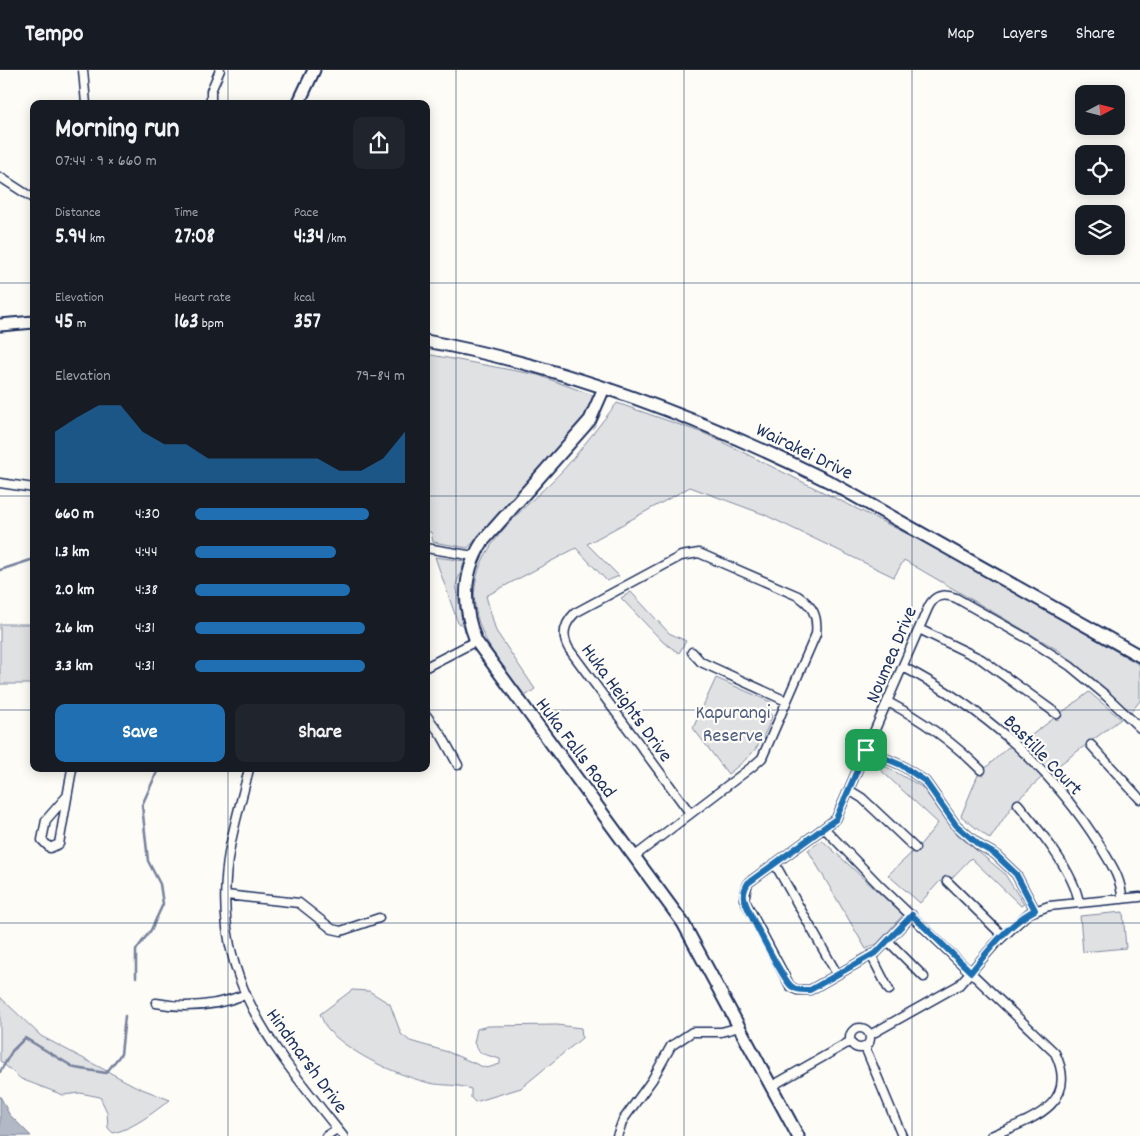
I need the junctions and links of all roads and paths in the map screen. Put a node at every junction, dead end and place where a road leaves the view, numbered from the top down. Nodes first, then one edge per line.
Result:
1 (83, 70) edge
2 (220, 70) edge
3 (314, 70) edge
4 (86, 100) edge
5 (211, 100) edge
6 (300, 100) edge
7 (0, 177) edge
8 (30, 196) edge
9 (30, 322) edge
10 (0, 324) edge
11 (430, 342) edge
12 (604, 388) junction
13 (0, 484) edge
14 (30, 488) edge
15 (430, 549) edge
16 (474, 556) junction
17 (919, 628) junction
18 (476, 641) junction
19 (692, 652) dead end
20 (1140, 656) edge
21 (430, 665) edge
22 (903, 667) junction
23 (786, 701) junction
24 (888, 702) junction
25 (1057, 714) dead end
26 (430, 720) edge
27 (1140, 728) edge
28 (1091, 745) dead end
29 (866, 750) junction
30 (458, 765) dead end
31 (981, 770) dead end
32 (71, 772) edge
33 (248, 772) edge
34 (849, 790) junction
35 (67, 796) junction
36 (1140, 799) edge
37 (1018, 804) dead end
38 (690, 813) junction
39 (824, 828) junction
40 (915, 848) dead end
41 (635, 856) junction
42 (774, 864) junction
43 (947, 881) dead end
44 (226, 895) junction
45 (1140, 897) edge
46 (1122, 899) junction
47 (1079, 903) junction
48 (1035, 910) junction
49 (912, 915) junction
50 (379, 918) dead end
51 (1003, 936) junction
52 (888, 941) junction
53 (871, 955) junction
54 (971, 972) junction
55 (837, 974) junction
56 (924, 977) dead end
57 (889, 990) dead end
58 (244, 995) junction
59 (156, 1003) dead end
60 (740, 1027) junction
61 (870, 1035) junction
62 (851, 1041) junction
63 (865, 1047) junction
64 (772, 1086) junction
65 (338, 1128) junction
66 (326, 1136) edge
67 (344, 1136) edge
68 (617, 1136) edge
69 (798, 1136) edge
70 (902, 1136) edge
71 (991, 1136) edge

1 - 4 street
2 - 5 street
3 - 6 street
7 - 8 street
9 - 10 street
11 - 12 street, Wairakei Drive
12 - 16 street, Huka Falls Road
12 - 20 street, Wairakei Drive
13 - 14 street
15 - 16 street
16 - 18 street, Huka Falls Road
17 - 22 street, Noumea Drive
17 - 25 street
17 - 27 street, Noumea Drive
18 - 21 street
18 - 41 street, Huka Falls Road
19 - 23 street
22 - 24 street, Noumea Drive
22 - 46 street, Bastille Court
23 - 38 street, Huka Heights Drive
23 - 38 street, Huka Heights Drive
24 - 29 street, Noumea Drive
24 - 31 street
26 - 30 street
28 - 36 street
29 - 34 street, Noumea Drive
29 - 48 street
32 - 35 street
33 - 44 street, Hindmarsh Drive
34 - 39 street, Noumea Drive
34 - 40 street
35 - 35 street
37 - 47 street
38 - 41 street, Huka Heights Drive
39 - 42 street, Noumea Drive
39 - 49 street
41 - 60 street, Huka Falls Road
42 - 55 street
42 - 55 street, Noumea Drive
43 - 51 street
44 - 50 street
44 - 58 street, Hindmarsh Drive
45 - 46 street
46 - 47 street
47 - 48 street
48 - 51 street
49 - 52 street
49 - 54 street
51 - 54 street
52 - 53 street
52 - 56 street
53 - 55 street
53 - 57 street
54 - 61 street
54 - 71 street
58 - 59 street
58 - 65 street, Hindmarsh Drive
60 - 64 street, Huka Falls Road
60 - 68 street
61 - 62 street
61 - 63 street
62 - 63 street
62 - 64 street
63 - 70 street
64 - 69 street, Huka Falls Road
65 - 66 street
65 - 67 street, Hindmarsh Drive

